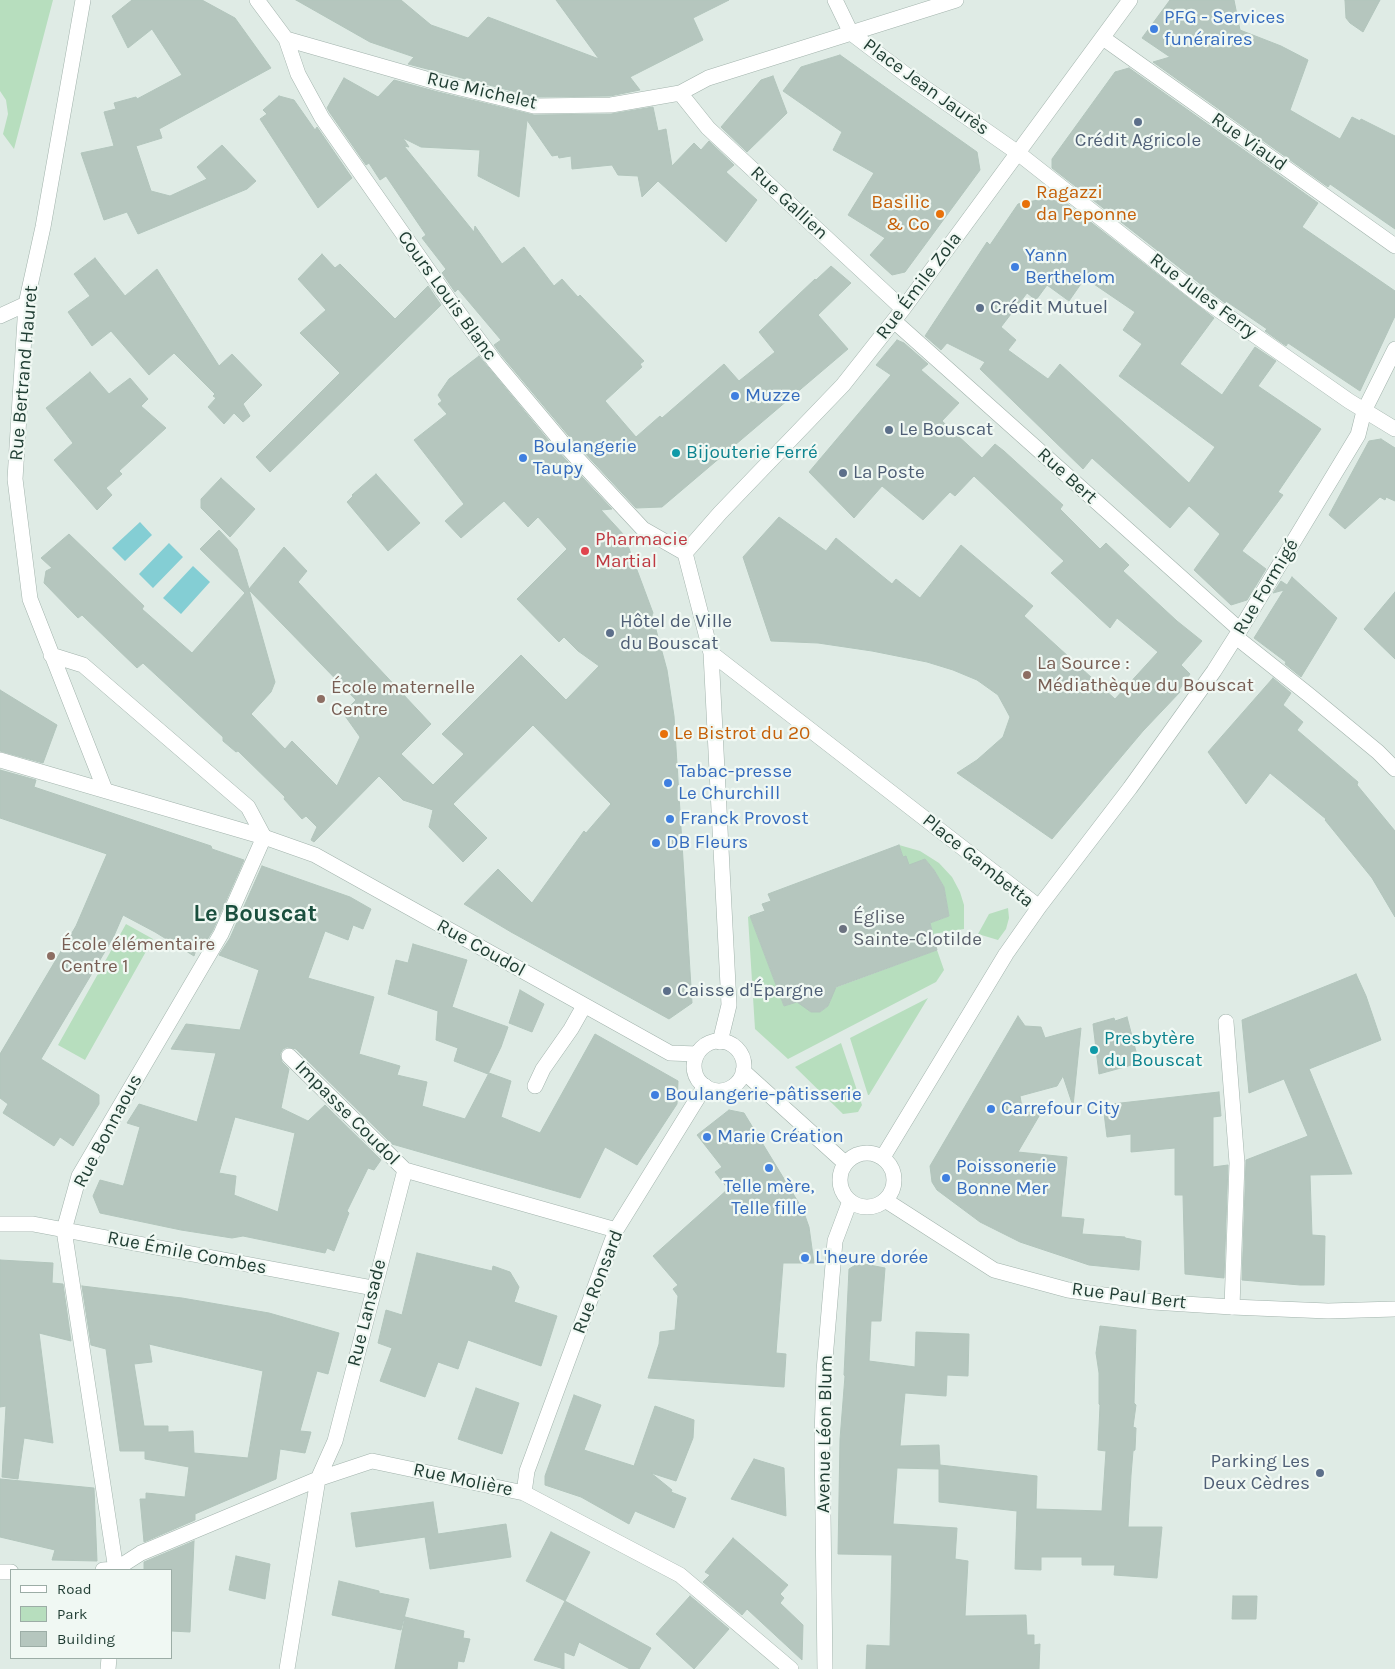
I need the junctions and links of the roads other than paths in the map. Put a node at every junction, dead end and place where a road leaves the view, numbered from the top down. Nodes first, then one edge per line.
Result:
1 (83, 0) edge
2 (258, 0) edge
3 (836, 0) edge
4 (956, 0) edge
5 (1130, 0) edge
6 (851, 33) junction
7 (1103, 38) junction
8 (286, 39) junction
9 (680, 93) junction
10 (1018, 153) junction
11 (1395, 246) edge
12 (26, 304) junction
13 (898, 315) junction
14 (0, 316) edge
15 (1395, 349) edge
16 (1364, 411) junction
17 (1395, 429) edge
18 (7, 479) edge
19 (685, 553) junction
20 (1238, 634) junction
21 (711, 653) junction
22 (51, 656) junction
23 (0, 760) edge
24 (1395, 769) edge
25 (105, 790) junction
26 (264, 837) junction
27 (1039, 907) junction
28 (584, 1006) junction
29 (1226, 1022) dead end
30 (720, 1042) junction
31 (697, 1054) junction
32 (289, 1056) dead end
33 (743, 1071) junction
34 (535, 1086) dead end
35 (705, 1086) junction
36 (883, 1158) junction
37 (845, 1163) junction
38 (405, 1170) junction
39 (885, 1200) junction
40 (850, 1201) junction
41 (0, 1224) edge
42 (64, 1230) junction
43 (616, 1230) junction
44 (374, 1288) junction
45 (1232, 1307) junction
46 (1395, 1309) edge
47 (318, 1479) junction
48 (524, 1493) junction
49 (112, 1569) edge
50 (114, 1569) edge
51 (287, 1669) edge
52 (792, 1669) edge
53 (825, 1669) edge

1 - 12 street, Rue Bertrand Hauret
2 - 8 street, Cours Louis Blanc
3 - 6 street
4 - 6 street, Place Jean Jaurès
5 - 7 street, Rue Émile Zola
6 - 9 street, Rue Michelet
6 - 10 street, Place Jean Jaurès
7 - 10 street, Rue Émile Zola
7 - 11 street, Rue Viaud
8 - 9 street, Rue Michelet
8 - 19 street, Cours Louis Blanc
9 - 13 street, Rue Gallien
10 - 13 street, Rue Émile Zola
10 - 16 street, Rue Jules Ferry
12 - 14 street
12 - 18 street, Rue Bertrand Hauret
13 - 19 street, Rue Émile Zola
13 - 20 street, Rue Bert
15 - 16 street, Rue Formigé
16 - 17 street, Rue Jules Ferry
16 - 20 street, Rue Formigé
18 - 22 street, Rue Bertrand Hauret
19 - 21 street
20 - 24 street, Rue Bert
20 - 27 street, Rue Formigé
21 - 27 street, Place Gambetta
21 - 30 street
22 - 25 street, Rue Bertrand Hauret
22 - 26 street
23 - 25 street
25 - 26 street, Rue Coudol
26 - 28 street, Rue Coudol
26 - 42 street, Rue Bonnaous
27 - 36 street, Place Gambetta
28 - 31 street, Rue Coudol
28 - 34 street
29 - 45 street
30 - 31 street
30 - 33 street
31 - 35 street
32 - 38 street, Impasse Coudol
33 - 35 street
33 - 37 street
35 - 43 street, Rue Ronsard
36 - 37 street
36 - 39 street
37 - 40 street
38 - 43 street
38 - 44 street, Rue Lansade
39 - 40 street
39 - 45 street, Rue Paul Bert
40 - 53 street, Avenue Léon Blum
41 - 42 street, Rue Émile Combes
42 - 44 street, Rue Émile Combes
42 - 49 street, Rue Bonnaous
43 - 48 street, Rue Ronsard
44 - 47 street, Rue Lansade
45 - 46 street, Rue Paul Bert
47 - 48 street, Rue Molière
47 - 50 street, Rue Molière
47 - 51 street, Rue Lansade
48 - 52 street, Rue Molière

